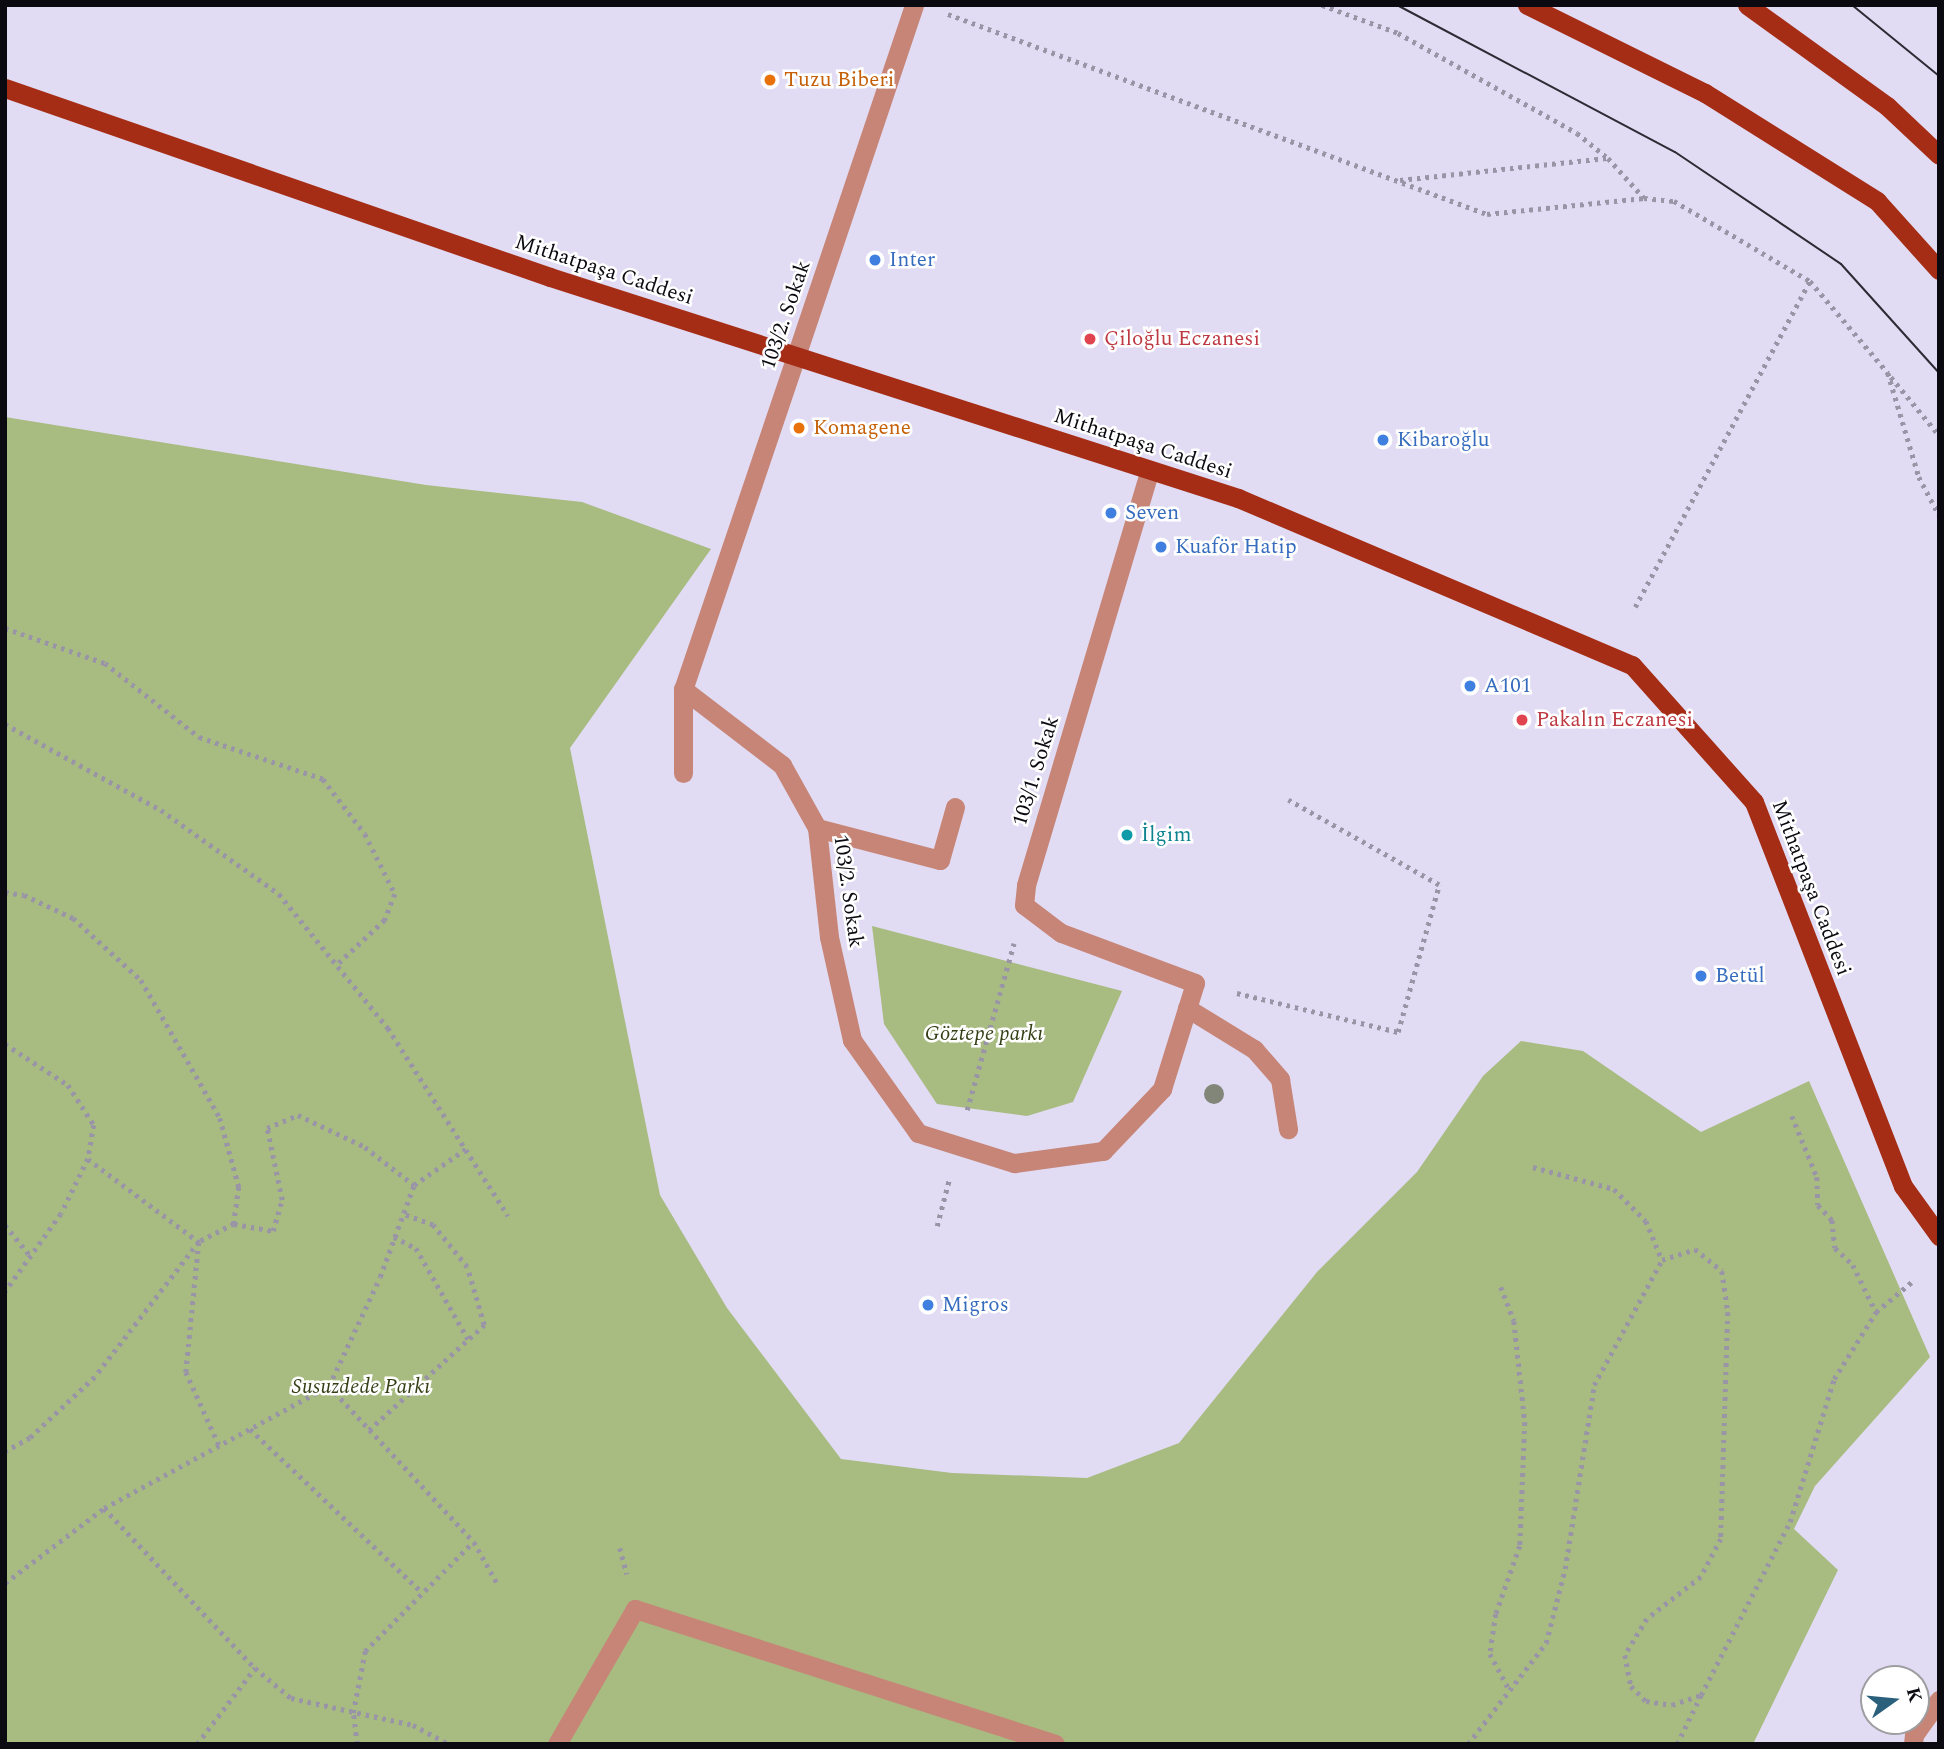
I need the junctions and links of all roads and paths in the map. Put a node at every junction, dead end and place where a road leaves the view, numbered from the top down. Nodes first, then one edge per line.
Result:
1 (914, 5) edge
2 (1322, 5) edge
3 (1527, 5) edge
4 (1747, 5) edge
5 (937, 10) dead end
6 (5, 88) edge
7 (1939, 155) edge
8 (1608, 158) junction
9 (1398, 180) junction
10 (1644, 198) junction
11 (1939, 270) edge
12 (1810, 281) junction
13 (796, 356) junction
14 (1888, 373) junction
15 (1939, 435) edge
16 (1150, 470) junction
17 (1939, 515) edge
18 (1635, 607) dead end
19 (5, 628) edge
20 (683, 689) junction
21 (5, 724) edge
22 (683, 773) dead end
23 (1287, 800) dead end
24 (956, 807) dead end
25 (817, 828) junction
26 (5, 892) edge
27 (1024, 905) junction
28 (339, 963) junction
29 (1195, 983) junction
30 (1186, 1008) junction
31 (5, 1044) edge
32 (1792, 1116) dead end
33 (1288, 1129) dead end
34 (957, 1145) junction
35 (467, 1148) junction
36 (88, 1159) junction
37 (1533, 1167) dead end
38 (414, 1185) junction
39 (403, 1214) junction
40 (508, 1216) dead end
41 (234, 1224) junction
42 (5, 1226) edge
43 (937, 1226) dead end
44 (394, 1237) junction
45 (1939, 1237) edge
46 (199, 1242) junction
47 (32, 1258) junction
48 (1662, 1260) junction
49 (1914, 1280) dead end
50 (1500, 1287) dead end
51 (5, 1292) edge
52 (1876, 1312) junction
53 (468, 1339) junction
54 (329, 1386) junction
55 (250, 1429) junction
56 (369, 1430) junction
57 (219, 1445) junction
58 (5, 1452) edge
59 (104, 1508) junction
60 (474, 1542) junction
61 (5, 1583) edge
62 (498, 1585) dead end
63 (422, 1592) junction
64 (255, 1668) junction
65 (1510, 1691) junction
66 (1701, 1695) junction
67 (1939, 1700) edge
68 (353, 1713) junction
69 (197, 1744) edge
70 (358, 1744) edge
71 (448, 1744) edge
72 (557, 1744) edge
73 (1055, 1744) edge
74 (1468, 1744) edge
75 (1677, 1744) edge
76 (1913, 1744) edge

1 - 13 street, 103/2. Sokak
2 - 8 path
3 - 11 main road
4 - 7 main road
5 - 9 path
6 - 13 main road, Mithatpaşa Caddesi
8 - 9 path
8 - 10 path
9 - 10 path
10 - 12 path
12 - 14 path
12 - 18 path
13 - 16 main road, Mithatpaşa Caddesi
13 - 20 street, 103/2. Sokak
14 - 15 path
14 - 17 path
16 - 27 street, 103/1. Sokak
16 - 45 main road, Mithatpaşa Caddesi
19 - 28 path
20 - 22 street
20 - 25 street, 103/2. Sokak
21 - 28 path
23 - 29 path
24 - 25 street
25 - 34 street, 103/2. Sokak
26 - 41 path
27 - 29 street
27 - 34 path
28 - 35 path
29 - 30 street, 103/2. Sokak
30 - 33 street
30 - 34 street, 103/2. Sokak
31 - 36 path
32 - 52 path
34 - 43 path
35 - 38 path
35 - 40 path
36 - 46 path
36 - 47 path
37 - 48 path
38 - 39 path
38 - 41 path
39 - 44 path
39 - 53 path
41 - 46 path
42 - 47 path
44 - 53 path
44 - 54 path
46 - 57 path
46 - 58 path
47 - 51 path
48 - 65 path
48 - 66 path
49 - 52 path
50 - 65 path
52 - 66 path
53 - 56 path
54 - 55 path
54 - 56 path
55 - 57 path
55 - 63 path
56 - 60 path
57 - 59 path
59 - 61 path
59 - 64 path
60 - 62 path
60 - 63 path
63 - 68 path
64 - 68 path
64 - 69 path
65 - 74 path
66 - 75 path
67 - 76 street
68 - 70 path
68 - 71 path
72 - 73 street

